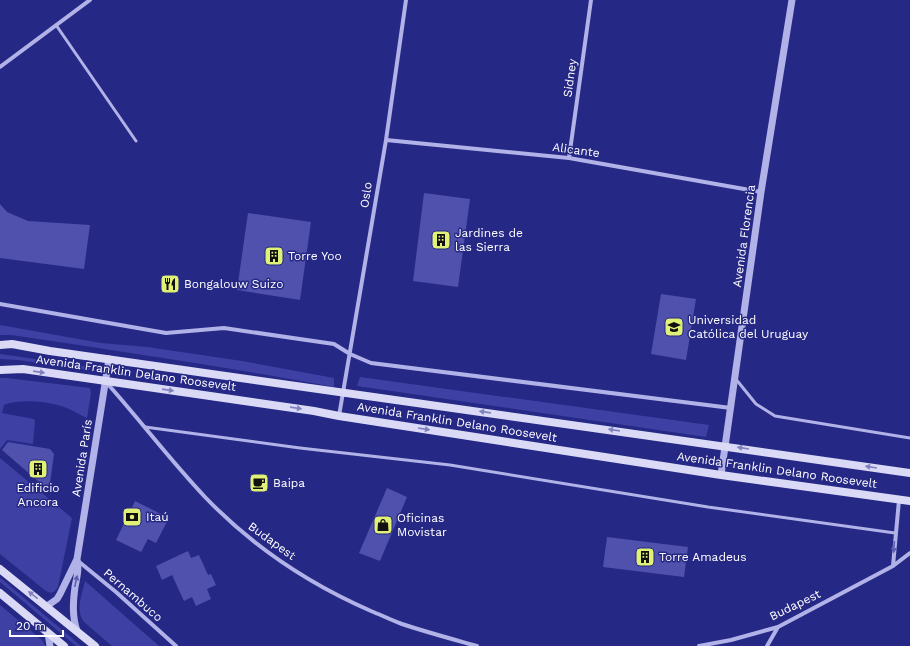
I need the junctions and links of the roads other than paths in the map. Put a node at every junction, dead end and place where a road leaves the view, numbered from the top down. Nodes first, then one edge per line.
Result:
1 (90, 0) edge
2 (406, 0) edge
3 (591, 0) edge
4 (792, 0) edge
5 (56, 25) junction
6 (0, 67) edge
7 (386, 140) junction
8 (136, 141) dead end
9 (569, 158) junction
10 (761, 192) junction
11 (0, 304) edge
12 (0, 345) edge
13 (350, 354) junction
14 (109, 359) junction
15 (0, 370) edge
16 (735, 378) junction
17 (105, 381) junction
18 (343, 393) junction
19 (731, 408) junction
20 (339, 416) junction
21 (145, 427) junction
22 (910, 438) edge
23 (726, 445) junction
24 (910, 473) edge
25 (722, 475) junction
26 (899, 500) junction
27 (910, 501) edge
28 (895, 533) junction
29 (910, 553) edge
30 (77, 559) junction
31 (893, 566) junction
32 (0, 569) edge
33 (0, 594) edge
34 (47, 606) junction
35 (778, 626) junction
36 (77, 631) junction
37 (48, 633) junction
38 (50, 646) edge
39 (64, 646) edge
40 (95, 646) edge
41 (176, 646) edge
42 (477, 646) edge
43 (699, 646) edge
44 (767, 646) edge

1 - 5 street
2 - 7 street, Oslo
3 - 9 street, Sidney
4 - 10 street, Avenida Florencia
5 - 6 street
5 - 8 lane
7 - 9 street, Alicante
7 - 13 street, Oslo
9 - 10 street, Alicante
10 - 16 street, Avenida Florencia
11 - 13 street
12 - 14 main road, Avenida Franklin Delano Roosevelt
13 - 18 street, Oslo
13 - 19 street
14 - 17 street, Avenida París
14 - 18 main road, Avenida Franklin Delano Roosevelt
15 -> 17 main road, Avenida Franklin Delano Roosevelt
16 - 19 street, Avenida Florencia
16 - 22 lane
17 -> 20 main road, Avenida Franklin Delano Roosevelt
17 - 21 street, Budapest
17 - 30 street, Avenida París
18 - 20 street, Oslo
23 -> 18 main road, Avenida Franklin Delano Roosevelt
19 - 23 street, Avenida Florencia
20 -> 25 main road, Avenida Franklin Delano Roosevelt
21 - 28 lane
21 - 42 street, Budapest
24 -> 23 main road, Avenida Franklin Delano Roosevelt
23 - 25 street, Avenida Florencia
25 - 26 main road, Avenida Franklin Delano Roosevelt
26 - 27 main road, Avenida Franklin Delano Roosevelt
26 - 28 street
28 -> 31 street
29 - 31 street, Budapest
30 - 34 street, Avenida París
36 -> 30 street, Avenida París
30 - 41 street, Pernambuco
31 - 35 street, Budapest
34 -> 32 main road
33 - 37 main road
34 - 36 main road
35 - 43 street, Budapest
35 - 44 street
36 - 40 main road
37 - 38 street
37 - 39 main road

